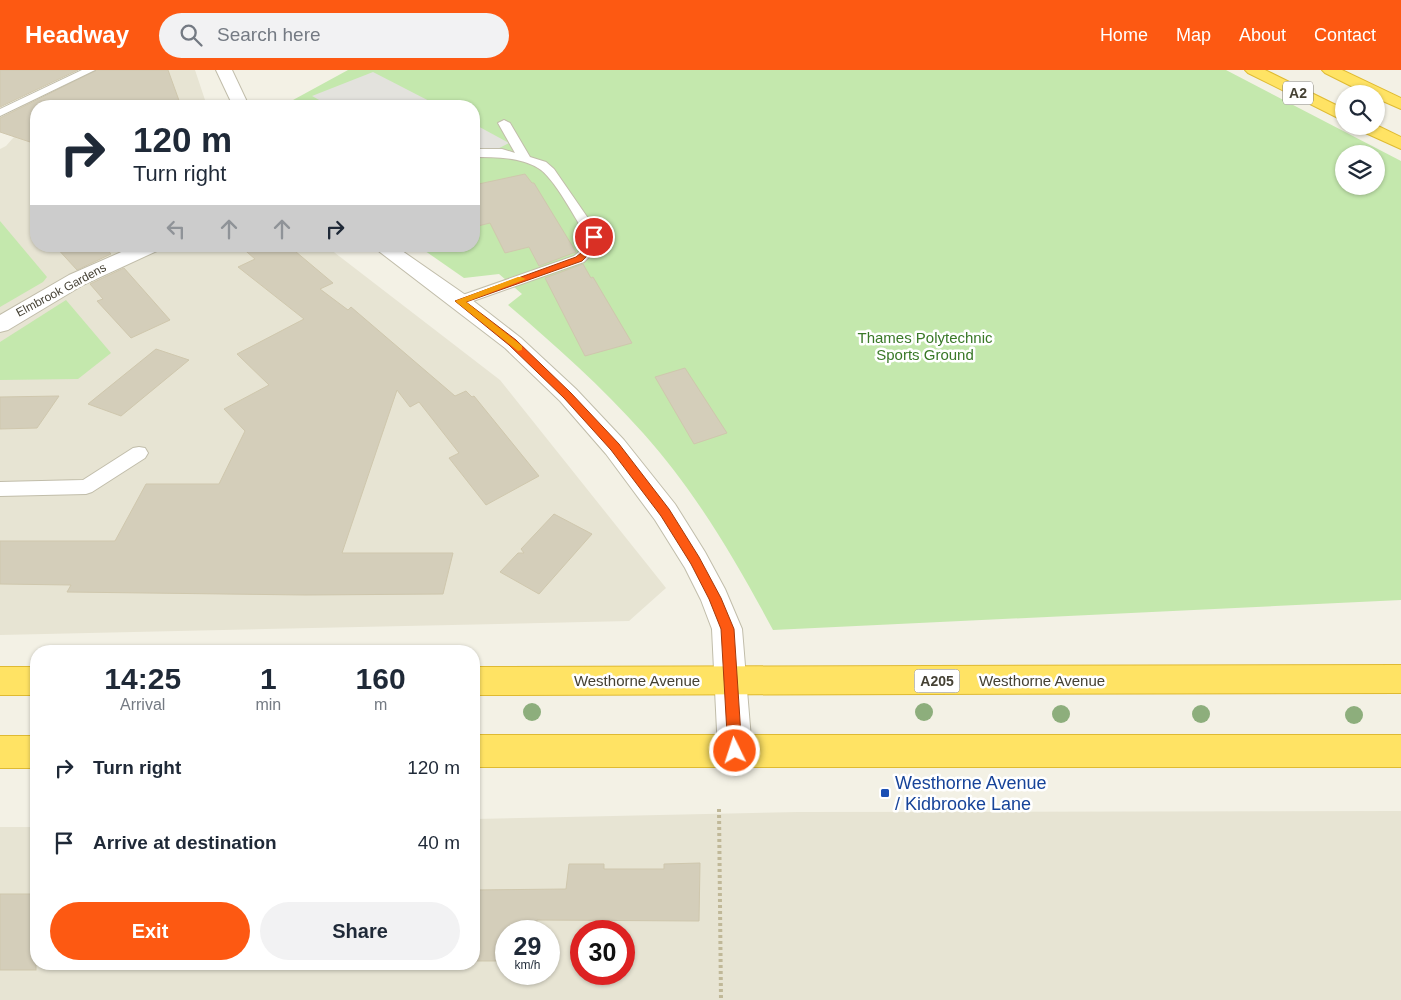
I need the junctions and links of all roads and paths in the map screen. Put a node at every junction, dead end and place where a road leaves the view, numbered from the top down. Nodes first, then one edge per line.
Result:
1 (90, 70) edge
2 (224, 70) edge
3 (1253, 70) edge
4 (1330, 70) edge
5 (1364, 70) edge
6 (1401, 87) edge
7 (238, 100) edge
8 (1401, 104) edge
9 (1335, 111) edge
10 (0, 113) edge
11 (504, 123) dead end
12 (1382, 135) edge
13 (1401, 144) edge
14 (480, 153) edge
15 (525, 160) junction
16 (139, 252) edge
17 (390, 252) edge
18 (459, 301) junction
19 (0, 324) edge
20 (139, 453) dead end
21 (0, 489) edge
22 (1401, 680) edge
23 (0, 681) edge
24 (30, 681) edge
25 (480, 681) edge
26 (730, 682) junction
27 (480, 751) edge
28 (735, 751) junction
29 (1401, 751) edge
30 (0, 752) edge
31 (30, 752) edge
32 (718, 809) dead end
33 (721, 1000) edge

1 - 10 lane
2 - 7 street
3 - 9 highway, A2
4 - 8 highway, A2
5 - 6 highway
11 - 15 lane
12 - 13 highway
14 - 15 lane
15 - 18 lane
16 - 19 street, Elmbrook Gardens
17 - 18 street
18 - 26 street
20 - 21 lane
22 - 26 highway, Westhorne Avenue / A205
23 - 24 highway
25 - 26 highway, Westhorne Avenue / A205
26 - 28 street
27 - 28 highway
28 - 29 highway
30 - 31 highway
32 - 33 path

